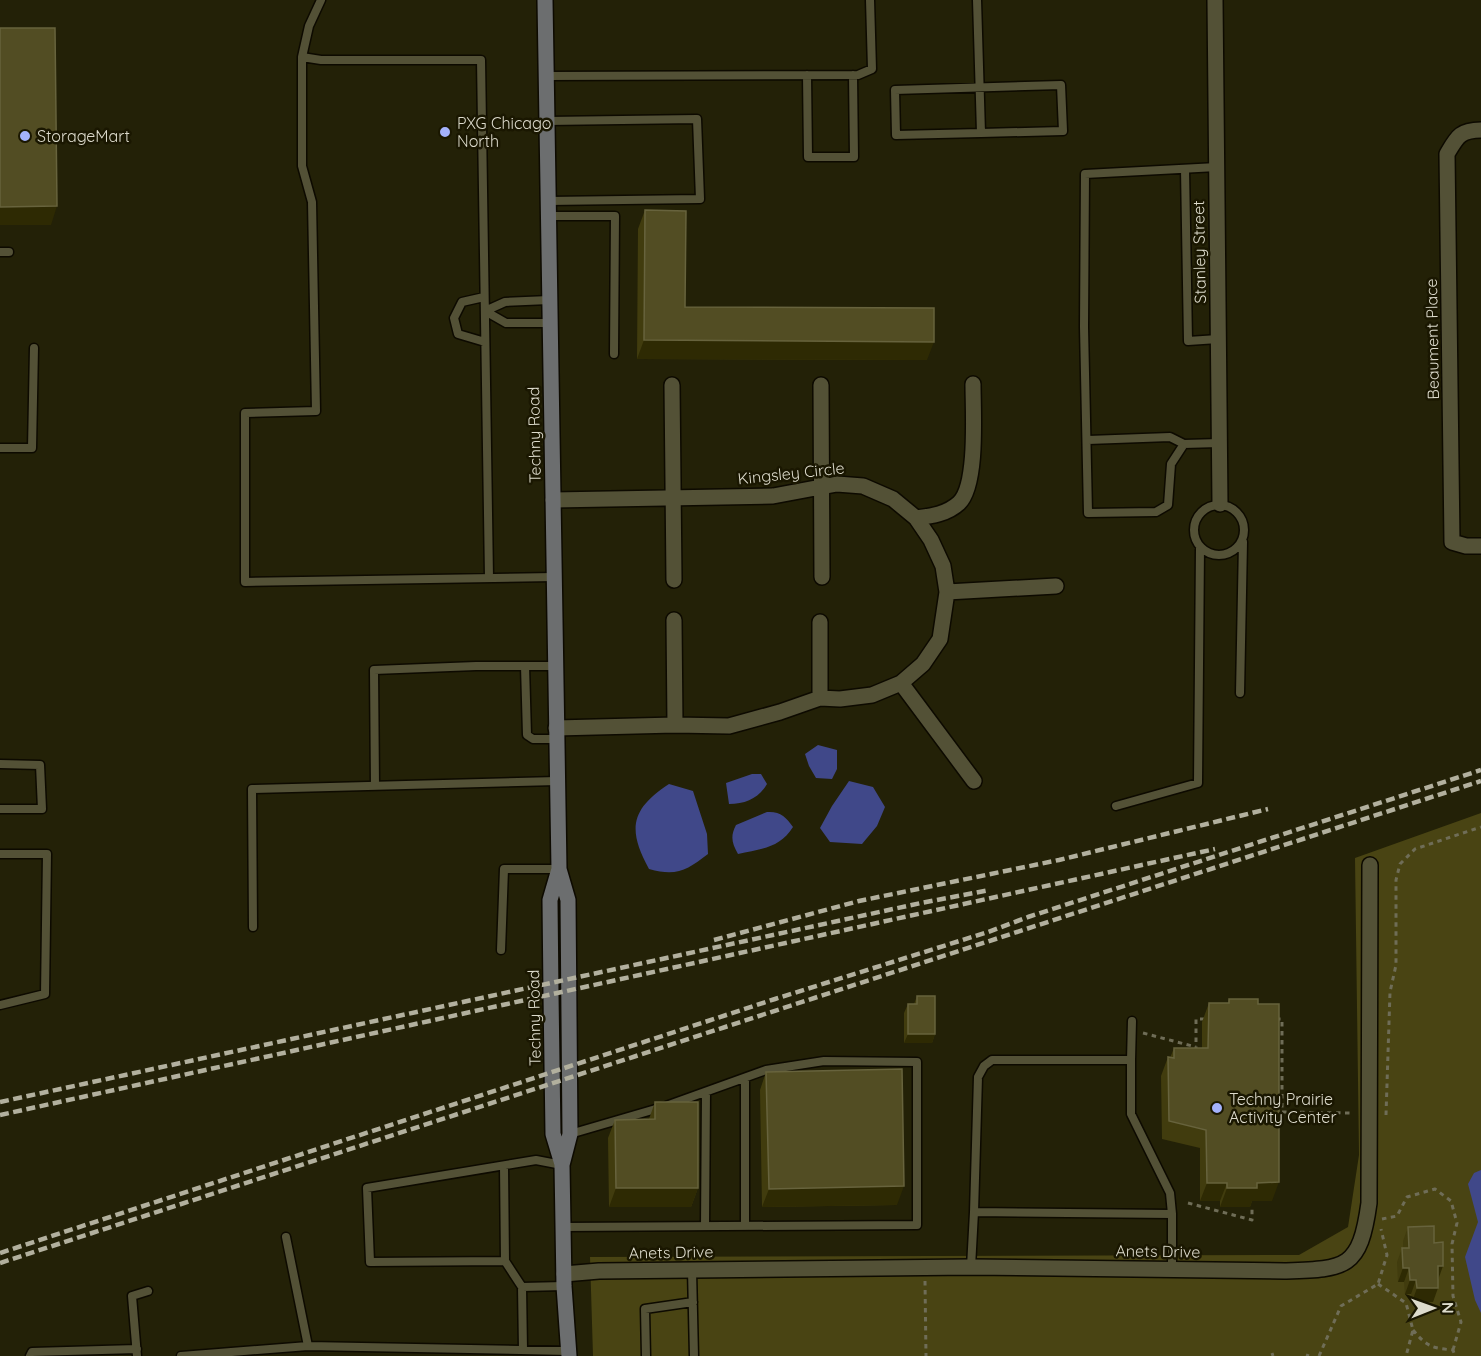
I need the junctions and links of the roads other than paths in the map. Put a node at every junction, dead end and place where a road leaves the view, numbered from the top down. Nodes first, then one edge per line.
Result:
1 (321, 0) edge
2 (545, 0) edge
3 (870, 0) edge
4 (977, 0) edge
5 (1215, 0) edge
6 (302, 57) junction
7 (807, 75) junction
8 (853, 75) junction
9 (546, 76) junction
10 (980, 88) junction
11 (547, 121) junction
12 (1481, 130) edge
13 (981, 132) junction
14 (1216, 167) junction
15 (1185, 169) junction
16 (548, 208) junction
17 (484, 297) junction
18 (549, 300) junction
19 (485, 311) junction
20 (550, 323) junction
21 (1218, 339) junction
22 (485, 342) junction
23 (34, 348) dead end
24 (614, 354) dead end
25 (973, 384) dead end
26 (672, 385) dead end
27 (822, 385) dead end
28 (1088, 440) junction
29 (1219, 443) junction
30 (1184, 444) junction
31 (0, 448) edge
32 (822, 486) junction
33 (673, 499) junction
34 (553, 500) junction
35 (1220, 504) junction
36 (916, 518) junction
37 (1243, 538) junction
38 (1481, 546) edge
39 (1200, 547) junction
40 (554, 577) junction
41 (822, 577) dead end
42 (489, 578) junction
43 (674, 580) dead end
44 (1056, 586) dead end
45 (947, 592) junction
46 (674, 620) dead end
47 (820, 622) dead end
48 (525, 666) junction
49 (555, 666) junction
50 (901, 683) junction
51 (1240, 693) dead end
52 (820, 698) junction
53 (675, 725) junction
54 (556, 733) junction
55 (0, 764) edge
56 (557, 781) junction
57 (974, 781) dead end
58 (375, 786) junction
59 (1116, 806) dead end
60 (0, 809) edge
61 (0, 854) edge
62 (1370, 865) dead end
63 (559, 870) junction
64 (253, 927) dead end
65 (501, 950) dead end
66 (0, 1005) edge
67 (1132, 1026) road end
68 (1131, 1060) junction
69 (745, 1078) junction
70 (706, 1092) junction
71 (570, 1134) junction
72 (562, 1165) junction
73 (504, 1166) junction
74 (974, 1212) junction
75 (1172, 1214) junction
76 (705, 1226) junction
77 (745, 1226) junction
78 (564, 1227) junction
79 (286, 1237) dead end
80 (505, 1262) junction
81 (971, 1267) junction
82 (692, 1270) junction
83 (1172, 1270) junction
84 (564, 1280) junction
85 (522, 1287) junction
86 (148, 1291) dead end
87 (693, 1302) junction
88 (308, 1346) junction
89 (523, 1350) junction
90 (137, 1352) edge
91 (569, 1353) edge
92 (30, 1356) edge
93 (181, 1356) edge
94 (646, 1356) edge
95 (694, 1356) edge

1 - 6 lane
2 - 9 main road, Techny Road
3 - 8 lane
4 - 10 lane
5 - 14 street, Stanley Street
6 - 17 lane
6 - 42 lane
7 - 8 lane
7 - 8 lane
7 - 9 lane
9 - 11 main road, Techny Road
10 - 13 lane
10 - 13 lane
10 - 13 lane
11 - 16 main road, Techny Road
11 - 16 lane
12 - 38 street, Beaument Place
14 - 15 lane
14 - 21 street, Stanley Street
15 - 21 lane
15 - 28 lane
16 - 18 main road, Techny Road
16 - 24 lane
17 - 19 lane
17 - 22 lane
18 - 19 lane
18 - 20 main road, Techny Road
19 - 20 lane
19 - 22 lane
20 - 34 main road, Techny Road
21 - 29 street, Stanley Street
22 - 42 lane
23 - 31 lane
25 - 36 street
26 - 33 street
27 - 32 street
28 - 30 lane
28 - 30 lane
29 - 30 lane
29 - 35 street, Stanley Street
32 - 33 street, Kingsley Circle
32 - 36 street, Kingsley Circle
32 - 41 street
33 - 34 street, Kingsley Circle
33 - 43 street
34 - 40 main road, Techny Road
35 - 37 lane
35 - 39 lane
36 - 45 street, Kingsley Circle
37 - 39 lane
37 - 51 lane
39 - 59 lane
40 - 42 lane
40 - 49 main road, Techny Road
44 - 45 street
45 - 50 street, Kingsley Circle
46 - 53 street
47 - 52 street
48 - 49 lane
48 - 54 lane
48 - 58 lane
49 - 54 main road, Techny Road
50 - 52 street, Kingsley Circle
50 - 57 street
52 - 53 street, Kingsley Circle
53 - 54 street, Kingsley Circle
54 - 56 main road, Techny Road
55 - 60 lane
56 - 58 lane
56 - 63 main road, Techny Road
58 - 64 lane
61 - 66 lane
62 - 83 street, Anets Drive
63 - 65 lane
63 - 71 main road, Techny Road
63 - 72 main road, Techny Road
67 - 68 lane
68 - 74 lane
68 - 75 lane
69 - 70 lane
69 - 77 lane
69 - 77 lane
70 - 71 lane
70 - 76 lane
71 - 72 main road, Techny Road
72 - 73 lane
72 - 78 main road, Techny Road
73 - 80 lane
73 - 80 lane
74 - 75 lane
74 - 81 lane
75 - 83 lane
76 - 77 lane
76 - 78 lane
78 - 84 main road, Techny Road
79 - 88 lane
80 - 85 lane
81 - 82 street, Anets Drive
81 - 83 street, Anets Drive
82 - 84 street, Anets Drive
82 - 87 lane
84 - 85 lane
84 - 91 main road, Techny Road
85 - 89 lane
86 - 90 lane
87 - 94 lane
87 - 95 lane
88 - 89 lane
88 - 93 lane
89 - 91 lane
90 - 92 lane

